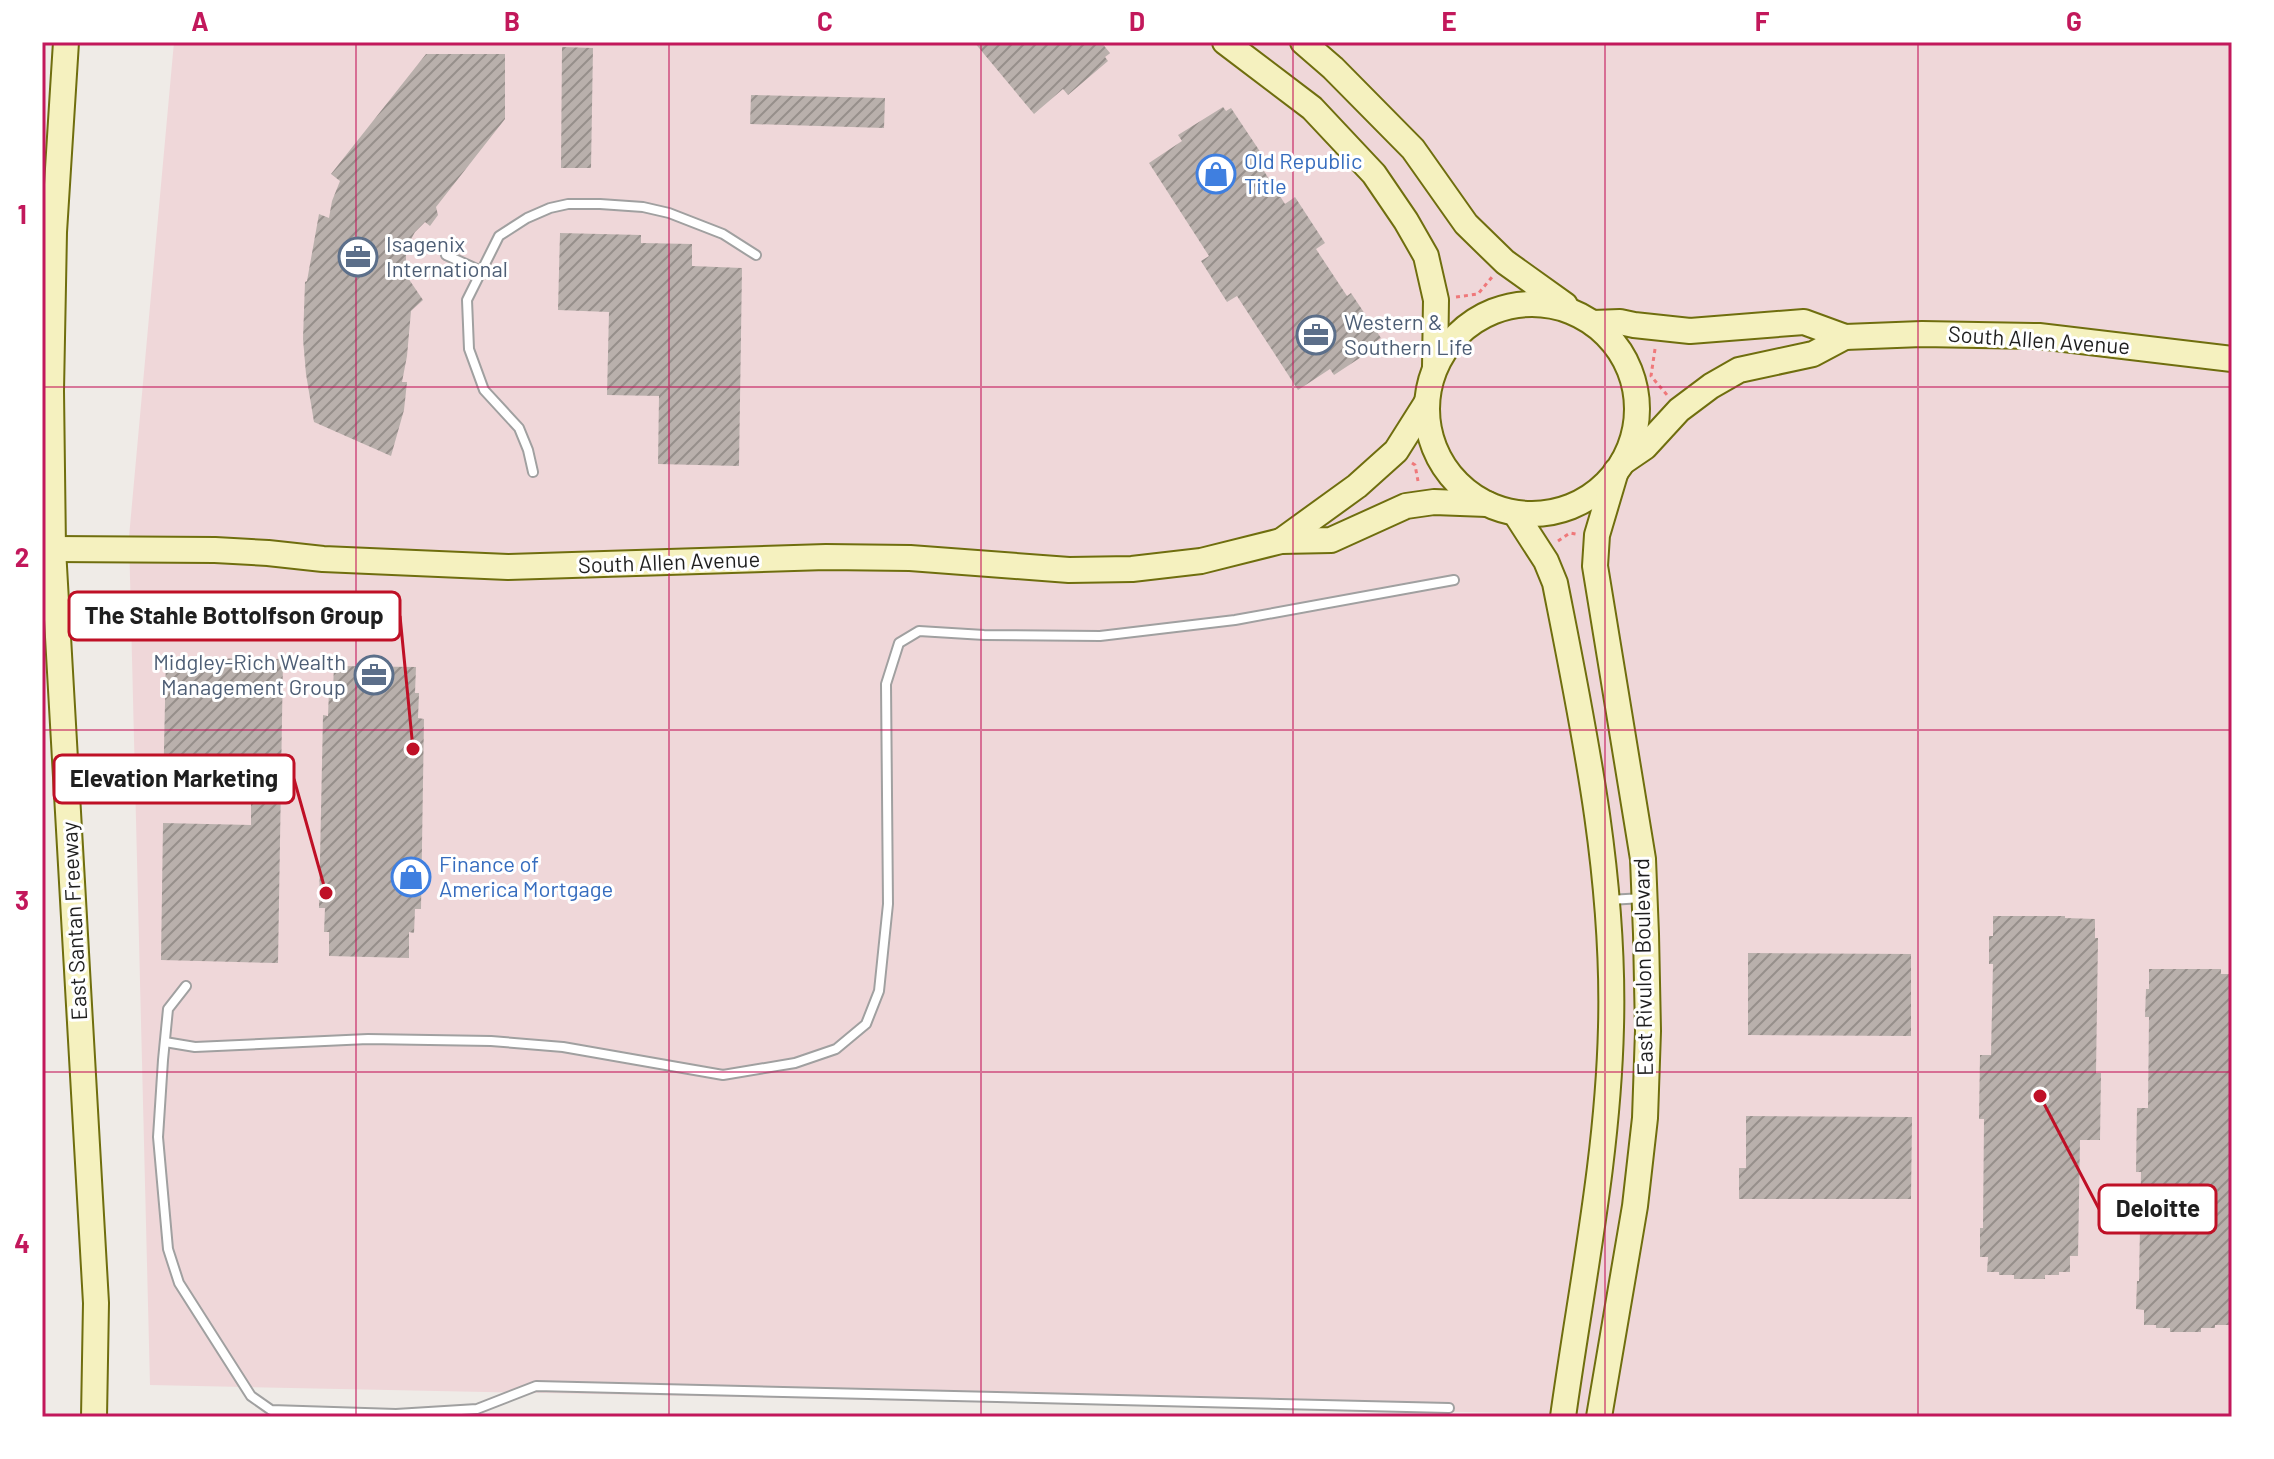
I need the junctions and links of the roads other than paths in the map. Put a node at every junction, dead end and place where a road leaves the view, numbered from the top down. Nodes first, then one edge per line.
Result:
1 (66, 42) edge
2 (1225, 42) edge
3 (1303, 42) edge
4 (446, 255) dead end
5 (756, 255) dead end
6 (481, 271) junction
7 (1586, 318) junction
8 (1845, 337) junction
9 (2232, 359) edge
10 (1435, 368) junction
11 (1427, 402) junction
12 (1619, 467) junction
13 (533, 472) dead end
14 (1487, 504) junction
15 (1515, 513) junction
16 (1281, 541) junction
17 (53, 549) junction
18 (1454, 580) dead end
19 (1644, 898) junction
20 (1608, 900) junction
21 (186, 986) dead end
22 (165, 1042) junction
23 (1449, 1408) dead end
24 (1582, 1410) edge
25 (94, 1417) edge

1 - 17 street, East Santan Freeway
2 - 10 street
3 - 7 street
4 - 6 lane
5 - 6 lane
6 - 13 lane
7 - 8 street, South Allen Avenue
7 - 10 street
7 - 12 street
8 - 9 street, South Allen Avenue
8 - 12 street, South Allen Avenue
10 - 11 street
11 - 14 street
11 - 16 street, South Allen Avenue
12 - 15 street
12 - 19 street, East Rivulon Boulevard
14 - 15 street
14 - 16 street, South Allen Avenue
15 - 20 street, East Rivulon Boulevard
16 - 17 street, South Allen Avenue
17 - 25 street, East Santan Freeway
18 - 22 lane
19 - 20 lane
19 - 24 street, East Rivulon Boulevard
20 - 24 street, East Rivulon Boulevard
21 - 22 lane
22 - 23 lane

